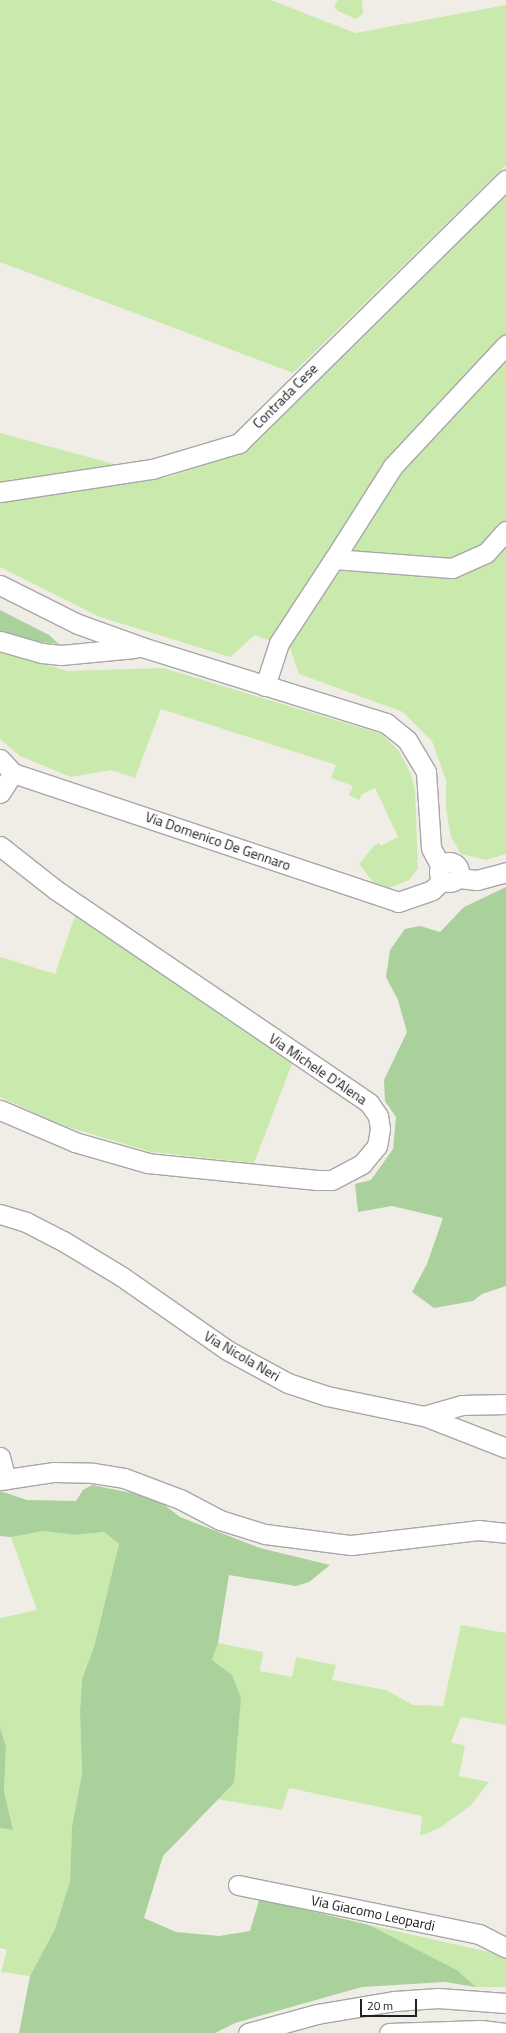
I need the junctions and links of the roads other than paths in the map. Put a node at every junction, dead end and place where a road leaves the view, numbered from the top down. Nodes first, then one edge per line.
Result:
1 (506, 180) edge
2 (506, 345) edge
3 (0, 492) edge
4 (506, 531) edge
5 (334, 559) junction
6 (0, 585) edge
7 (0, 641) edge
8 (142, 647) junction
9 (265, 686) junction
10 (0, 759) edge
11 (12, 773) junction
12 (0, 793) edge
13 (0, 846) edge
14 (506, 872) edge
15 (446, 875) junction
16 (0, 1110) edge
17 (0, 1214) edge
18 (506, 1404) edge
19 (424, 1416) junction
20 (506, 1448) edge
21 (0, 1457) edge
22 (3, 1480) edge
23 (506, 1533) edge
24 (238, 1885) dead end
25 (506, 1948) edge
26 (506, 2003) edge
27 (248, 2033) edge
28 (389, 2033) edge
29 (505, 2033) edge

1 - 3 street, Contrada Cese
2 - 5 street
4 - 5 street
5 - 9 street
6 - 8 street
7 - 8 street
8 - 9 street
9 - 15 street
10 - 11 street
11 - 12 street
11 - 15 street, Via Domenico De Gennaro
13 - 16 street, Via Michele D'Alena
14 - 15 street
17 - 19 street, Via Nicola Neri
18 - 19 street
19 - 20 street, Via Nicola Neri
21 - 22 street
22 - 23 street
24 - 25 street, Via Giacomo Leopardi
26 - 27 street
28 - 29 street

